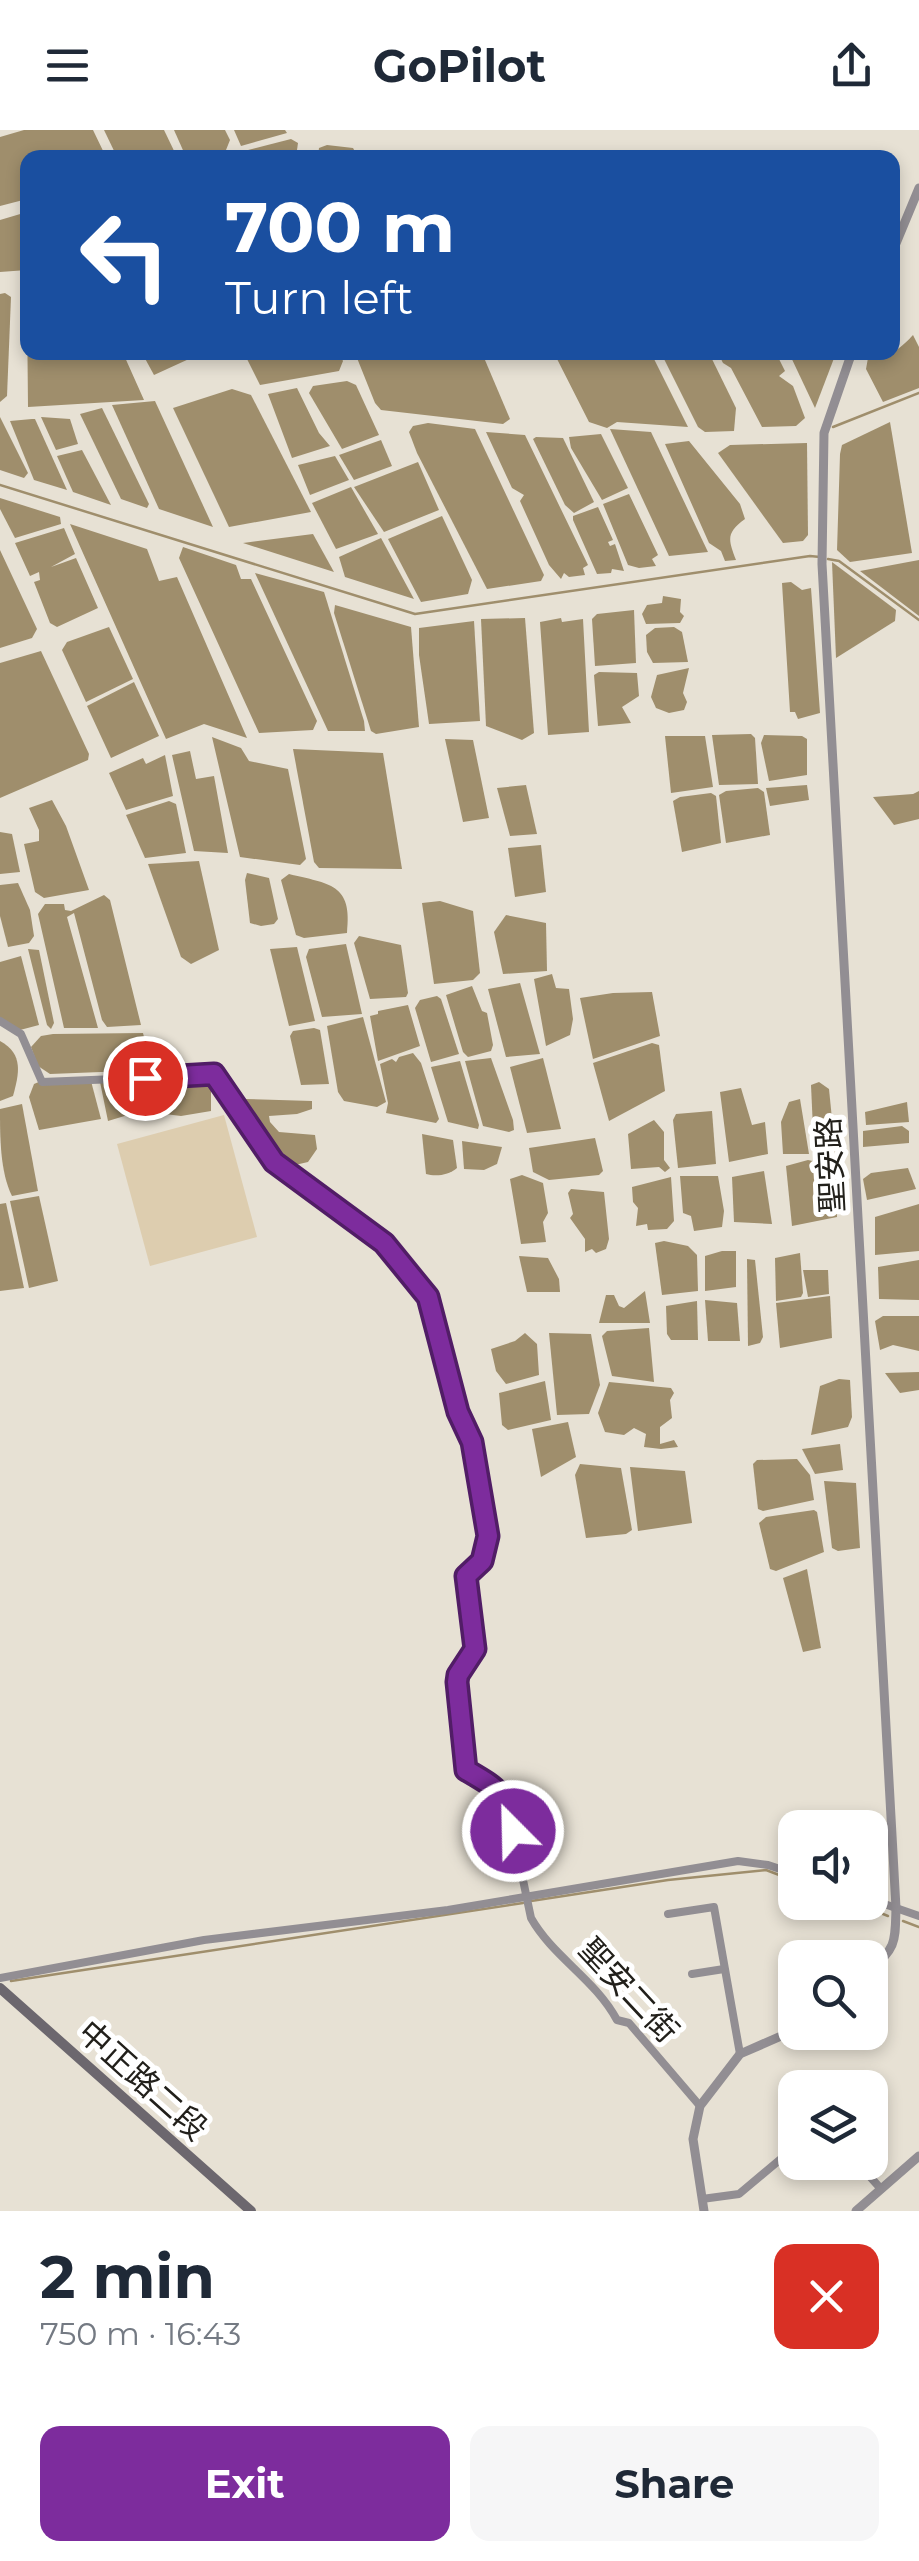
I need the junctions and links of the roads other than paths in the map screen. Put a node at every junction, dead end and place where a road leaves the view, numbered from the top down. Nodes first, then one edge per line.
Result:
1 (919, 188) edge
2 (900, 233) edge
3 (849, 360) edge
4 (0, 1021) edge
5 (778, 1868) edge
6 (527, 1900) junction
7 (888, 1906) edge
8 (896, 1908) junction
9 (668, 1914) dead end
10 (919, 1916) edge
11 (888, 1956) edge
12 (724, 1970) junction
13 (692, 1974) dead end
14 (0, 1978) edge
15 (0, 1988) edge
16 (778, 2037) edge
17 (740, 2054) junction
18 (700, 2106) junction
19 (919, 2156) edge
20 (778, 2161) edge
21 (873, 2180) edge
22 (881, 2189) junction
23 (702, 2199) junction
24 (251, 2211) edge
25 (704, 2211) edge
26 (856, 2211) edge

1 - 2 street
3 - 8 street, 聖安路
4 - 6 street
5 - 6 street
6 - 14 street
6 - 18 street, 聖安二街
7 - 8 street
8 - 10 street
8 - 11 street, 聖安路
9 - 12 street
12 - 13 street
12 - 17 street
15 - 24 main road, 中正路二段
16 - 17 street
17 - 18 street
18 - 23 street
19 - 22 street
20 - 23 street
21 - 22 street
22 - 26 street
23 - 25 street

